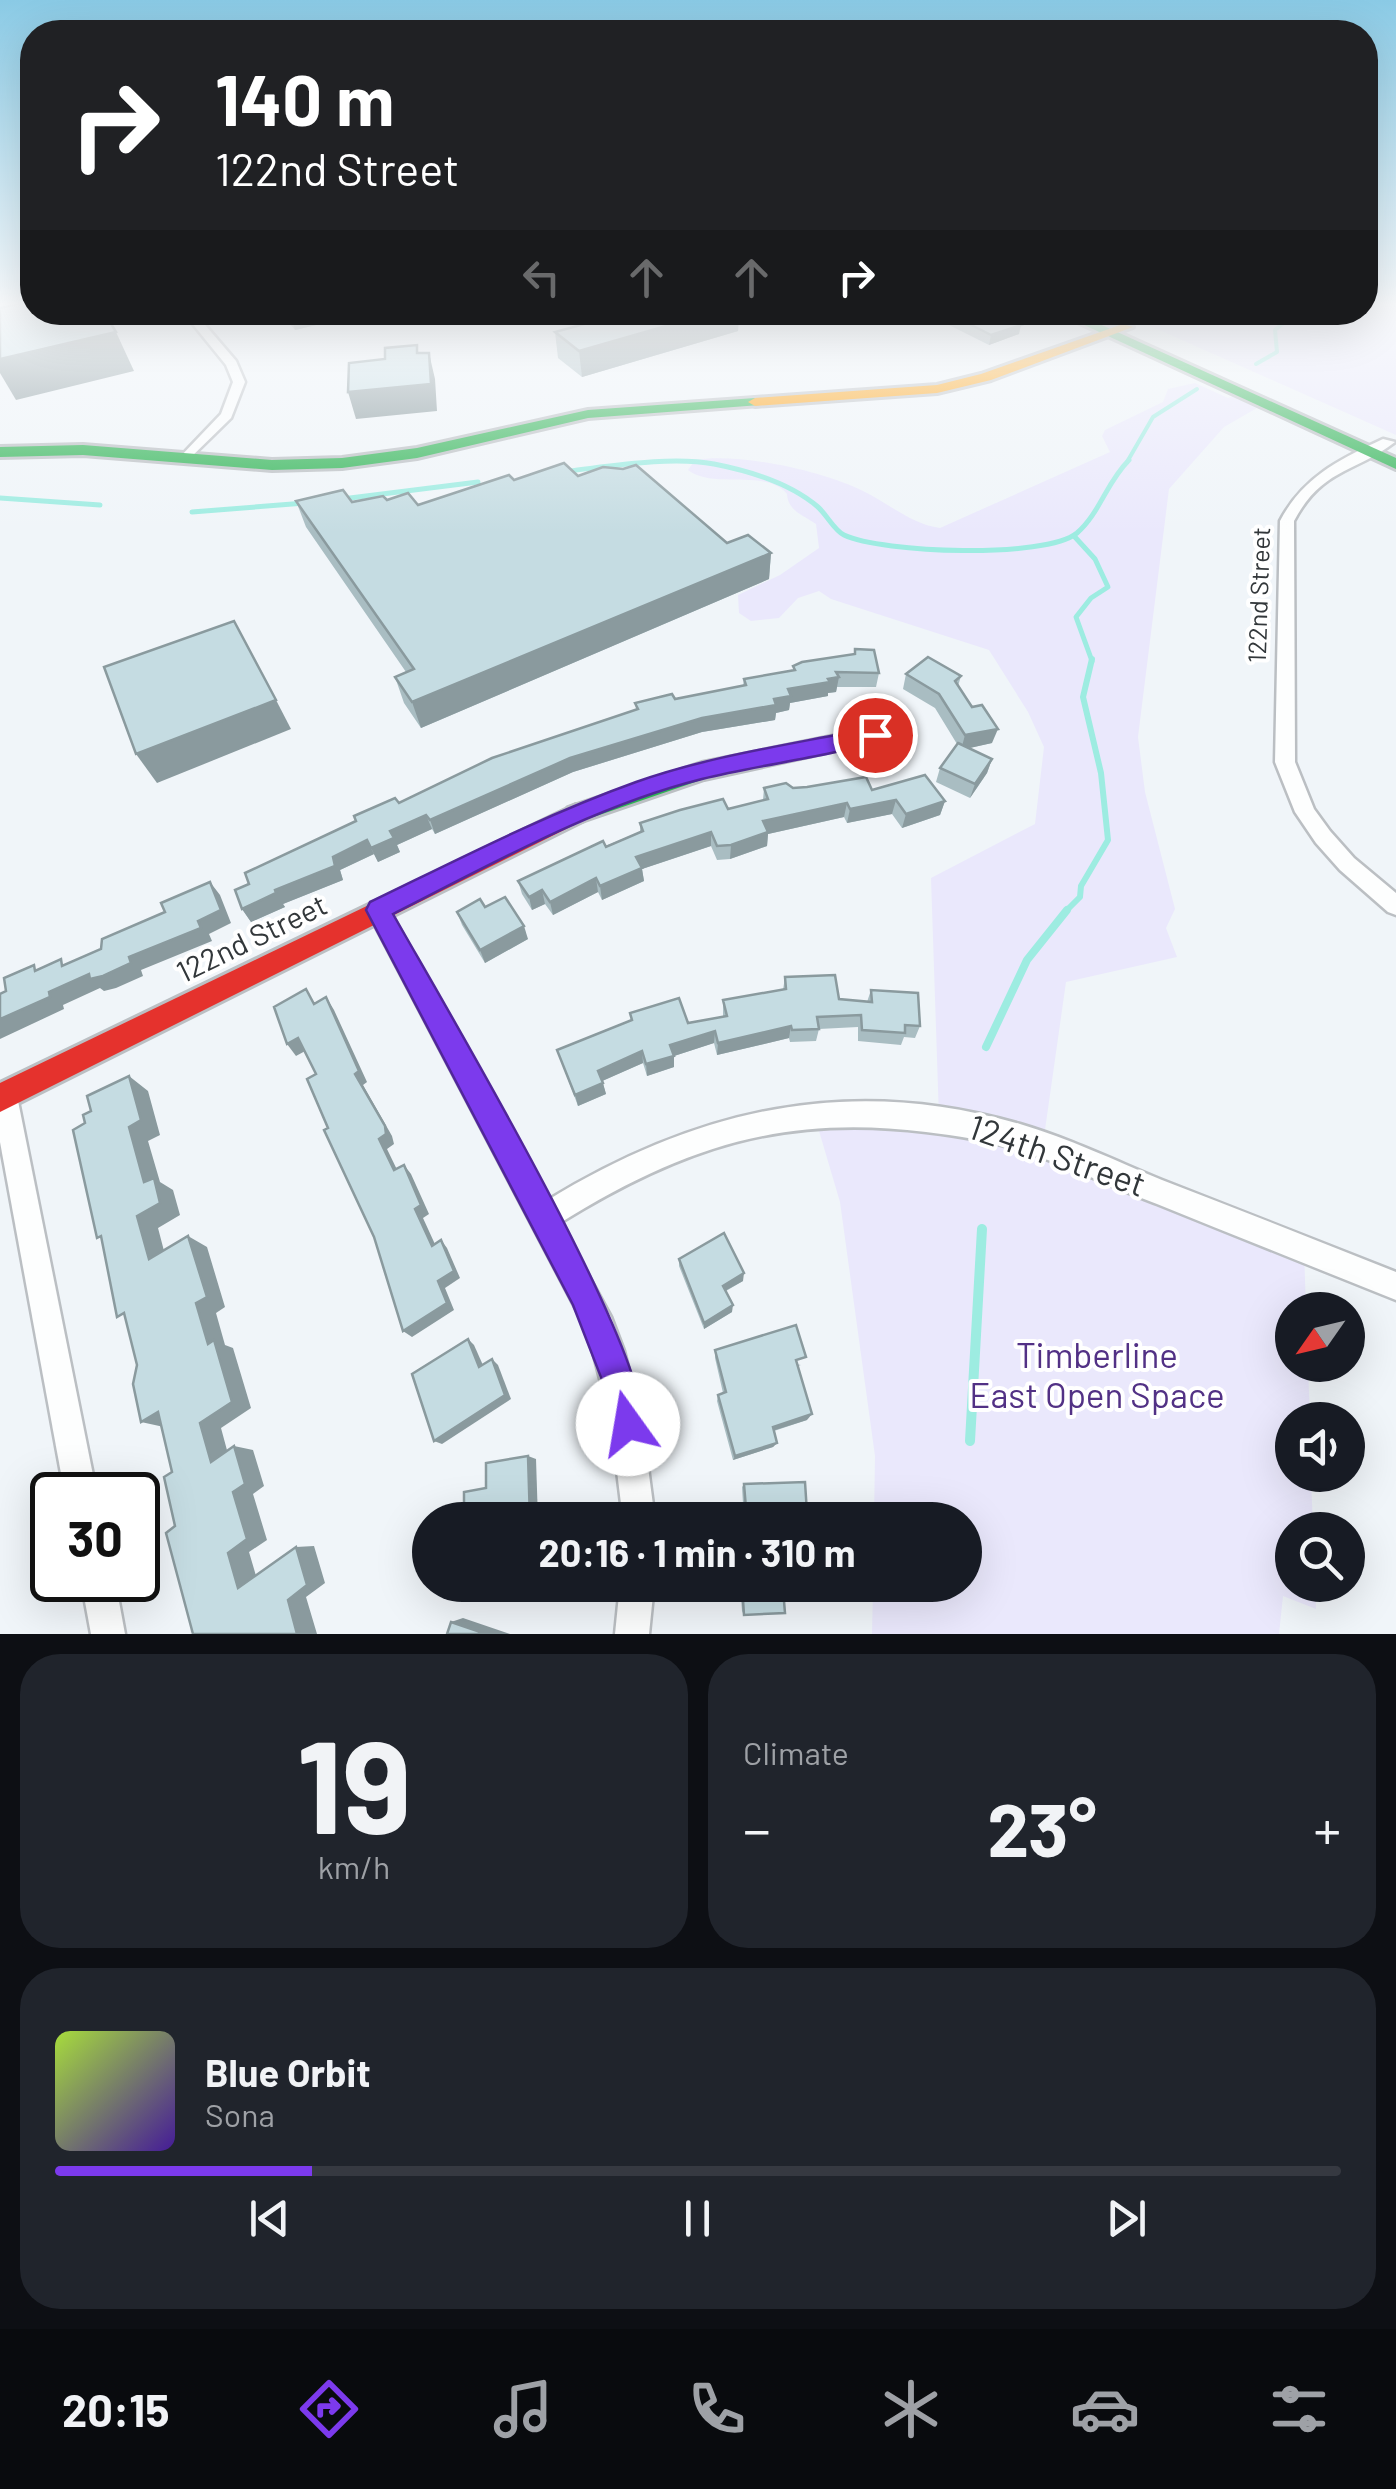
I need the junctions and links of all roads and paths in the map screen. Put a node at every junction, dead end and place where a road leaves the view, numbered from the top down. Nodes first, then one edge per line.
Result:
1 (237, 380) edge
2 (973, 380) edge
3 (1233, 380) edge
4 (1384, 446) edge
5 (0, 452) edge
6 (186, 458) junction
7 (1396, 464) edge
8 (875, 735) dead end
9 (1396, 906) edge
10 (378, 910) junction
11 (2, 1097) edge
12 (544, 1218) junction
13 (1396, 1286) edge
14 (76, 1472) edge
15 (638, 1502) edge
16 (102, 1602) edge
17 (635, 1602) edge
18 (108, 1634) edge
19 (632, 1634) edge

1 - 6 street
2 - 6 street
3 - 4 street
4 - 7 street
4 - 9 street, 122nd Street
5 - 6 street
8 - 10 street, 122nd Street
10 - 11 street, 122nd Street
10 - 12 street
11 - 14 street
12 - 13 street, 124th Street
12 - 15 street
16 - 18 street
17 - 19 street

